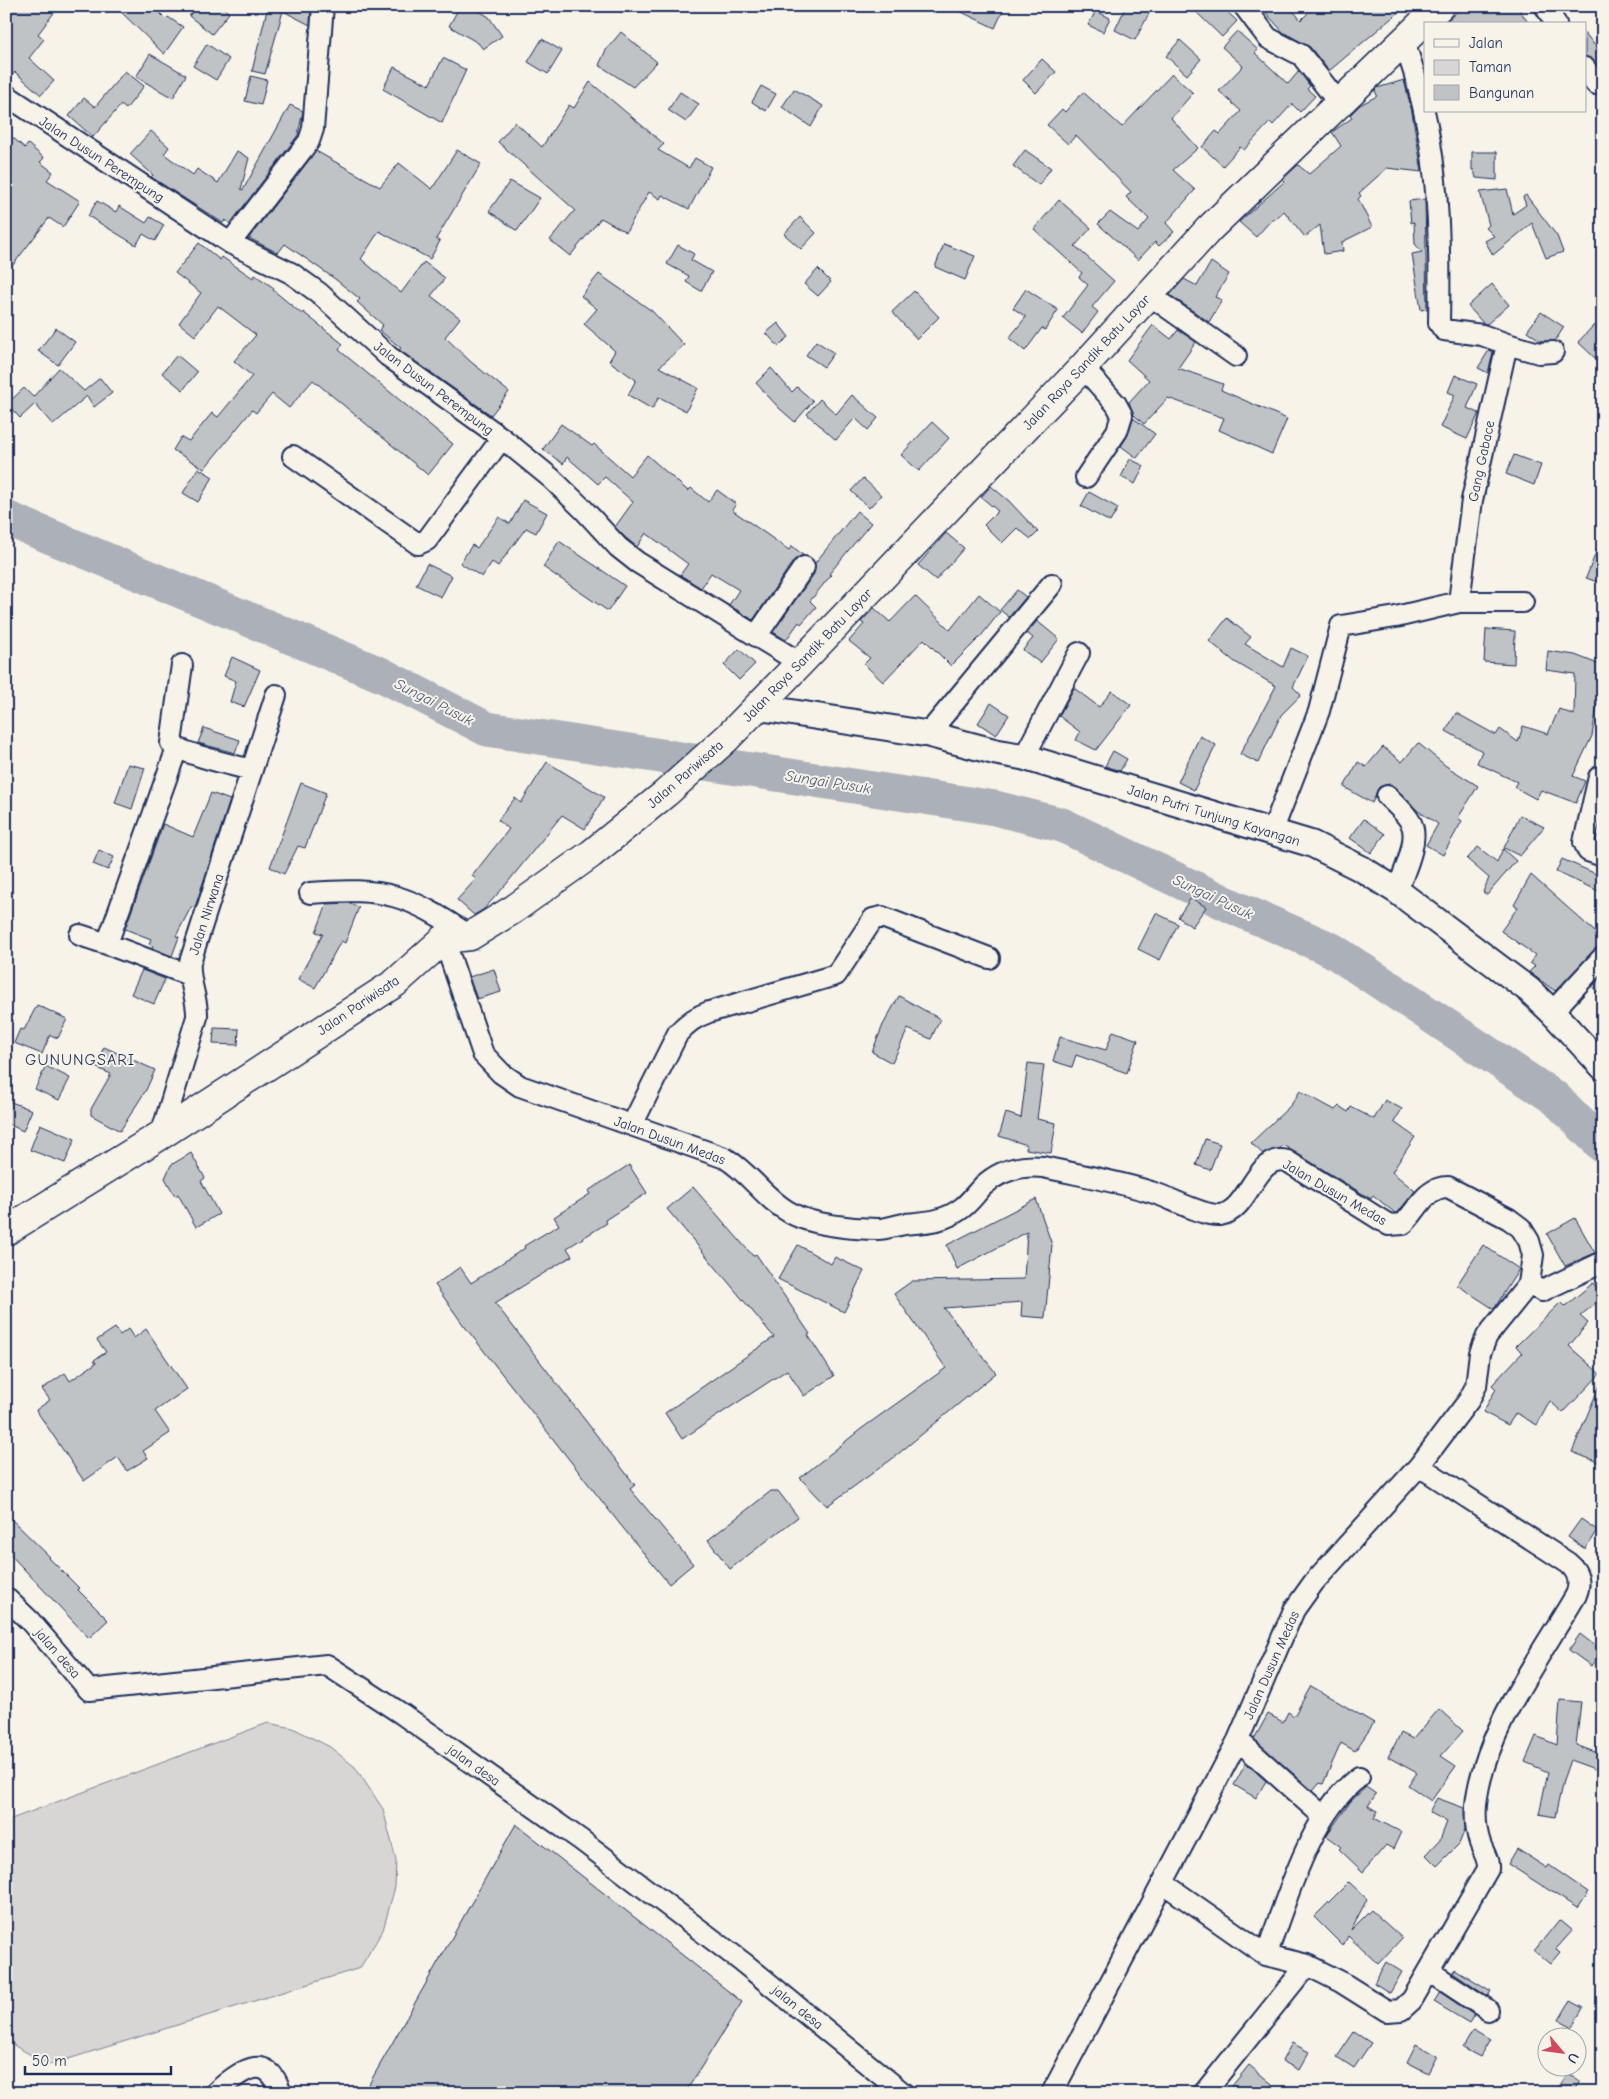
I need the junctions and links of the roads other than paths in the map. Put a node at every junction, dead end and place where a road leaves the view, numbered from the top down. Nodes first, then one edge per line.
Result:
1 (323, 6) edge
2 (1244, 6) edge
3 (1440, 6) edge
4 (1545, 6) edge
5 (1555, 22) edge
6 (1403, 40) junction
7 (6, 95) edge
8 (1339, 103) junction
9 (230, 243) junction
10 (1148, 294) junction
11 (1507, 344) junction
12 (1553, 352) dead end
13 (1236, 356) dead end
14 (1083, 367) junction
15 (502, 438) junction
16 (293, 456) dead end
17 (1086, 477) dead end
18 (804, 567) dead end
19 (1052, 584) dead end
20 (1459, 602) junction
21 (1523, 602) dead end
22 (757, 635) junction
23 (1079, 653) dead end
24 (800, 663) junction
25 (182, 665) dead end
26 (276, 695) dead end
27 (741, 723) junction
28 (928, 734) junction
29 (177, 748) junction
30 (1024, 757) junction
31 (252, 770) junction
32 (1603, 778) edge
33 (1387, 796) dead end
34 (1272, 832) junction
35 (1603, 856) edge
36 (1397, 891) junction
37 (310, 892) dead end
38 (80, 935) dead end
39 (470, 936) junction
40 (444, 939) junction
41 (107, 944) junction
42 (1603, 957) edge
43 (989, 958) dead end
44 (189, 975) junction
45 (1552, 1012) junction
46 (1603, 1067) edge
47 (632, 1125) junction
48 (161, 1135) junction
49 (6, 1231) edge
50 (1603, 1262) edge
51 (1529, 1284) junction
52 (1419, 1466) junction
53 (6, 1598) edge
54 (1238, 1740) junction
55 (1359, 1777) dead end
56 (1324, 1817) junction
57 (1163, 1883) junction
58 (1266, 1955) junction
59 (1307, 1965) junction
60 (1429, 1971) junction
61 (1488, 2010) dead end
62 (215, 2093) edge
63 (282, 2093) edge
64 (903, 2093) edge
65 (1052, 2093) edge
66 (1204, 2093) edge

1 - 9 street
2 - 8 street
3 - 6 main road, Jalan Raya Sandik Batu Layar
4 - 5 street
6 - 8 main road, Jalan Raya Sandik Batu Layar
6 - 11 street
7 - 9 street, Jalan Dusun Perempung
8 - 10 main road, Jalan Raya Sandik Batu Layar
9 - 15 street, Jalan Dusun Perempung
10 - 13 street
10 - 14 main road, Jalan Raya Sandik Batu Layar
11 - 12 street
11 - 20 street, Gang Gabace
14 - 17 street
14 - 24 main road, Jalan Raya Sandik Batu Layar
15 - 16 street
15 - 22 street, Jalan Dusun Perempung
18 - 22 street
19 - 28 street
20 - 21 street
20 - 34 street
22 - 24 street, Jalan Dusun Perempung
23 - 30 street
24 - 27 main road, Jalan Raya Sandik Batu Layar
25 - 29 street
26 - 31 street, Jalan Nirwana
27 - 28 street, Jalan Putri Tunjung Kayangan
27 - 39 main road, Jalan Pariwisata
28 - 30 street, Jalan Putri Tunjung Kayangan
29 - 31 street
29 - 41 street
30 - 34 street, Jalan Putri Tunjung Kayangan
31 - 44 street, Jalan Nirwana
32 - 35 street
33 - 36 street
34 - 36 street, Jalan Putri Tunjung Kayangan
36 - 45 street, Jalan Putri Tunjung Kayangan
37 - 39 street
38 - 41 street
39 - 40 main road, Jalan Pariwisata
40 - 47 street, Jalan Dusun Medas
40 - 48 main road, Jalan Pariwisata
41 - 44 street
42 - 45 street
43 - 47 street
44 - 48 street, Jalan Nirwana
45 - 46 street, Jalan Putri Tunjung Kayangan
47 - 51 street, Jalan Dusun Medas
48 - 49 main road, Jalan Pariwisata
50 - 51 street
51 - 52 street, Jalan Dusun Medas
52 - 54 street, Jalan Dusun Medas
52 - 60 street
53 - 64 street, jalan desa
54 - 56 street
54 - 57 street, Jalan Dusun Medas
55 - 56 street
56 - 58 street
57 - 58 street
57 - 65 street, Jalan Dusun Medas
58 - 59 street
59 - 60 street
59 - 66 street
60 - 61 street
62 - 63 street

